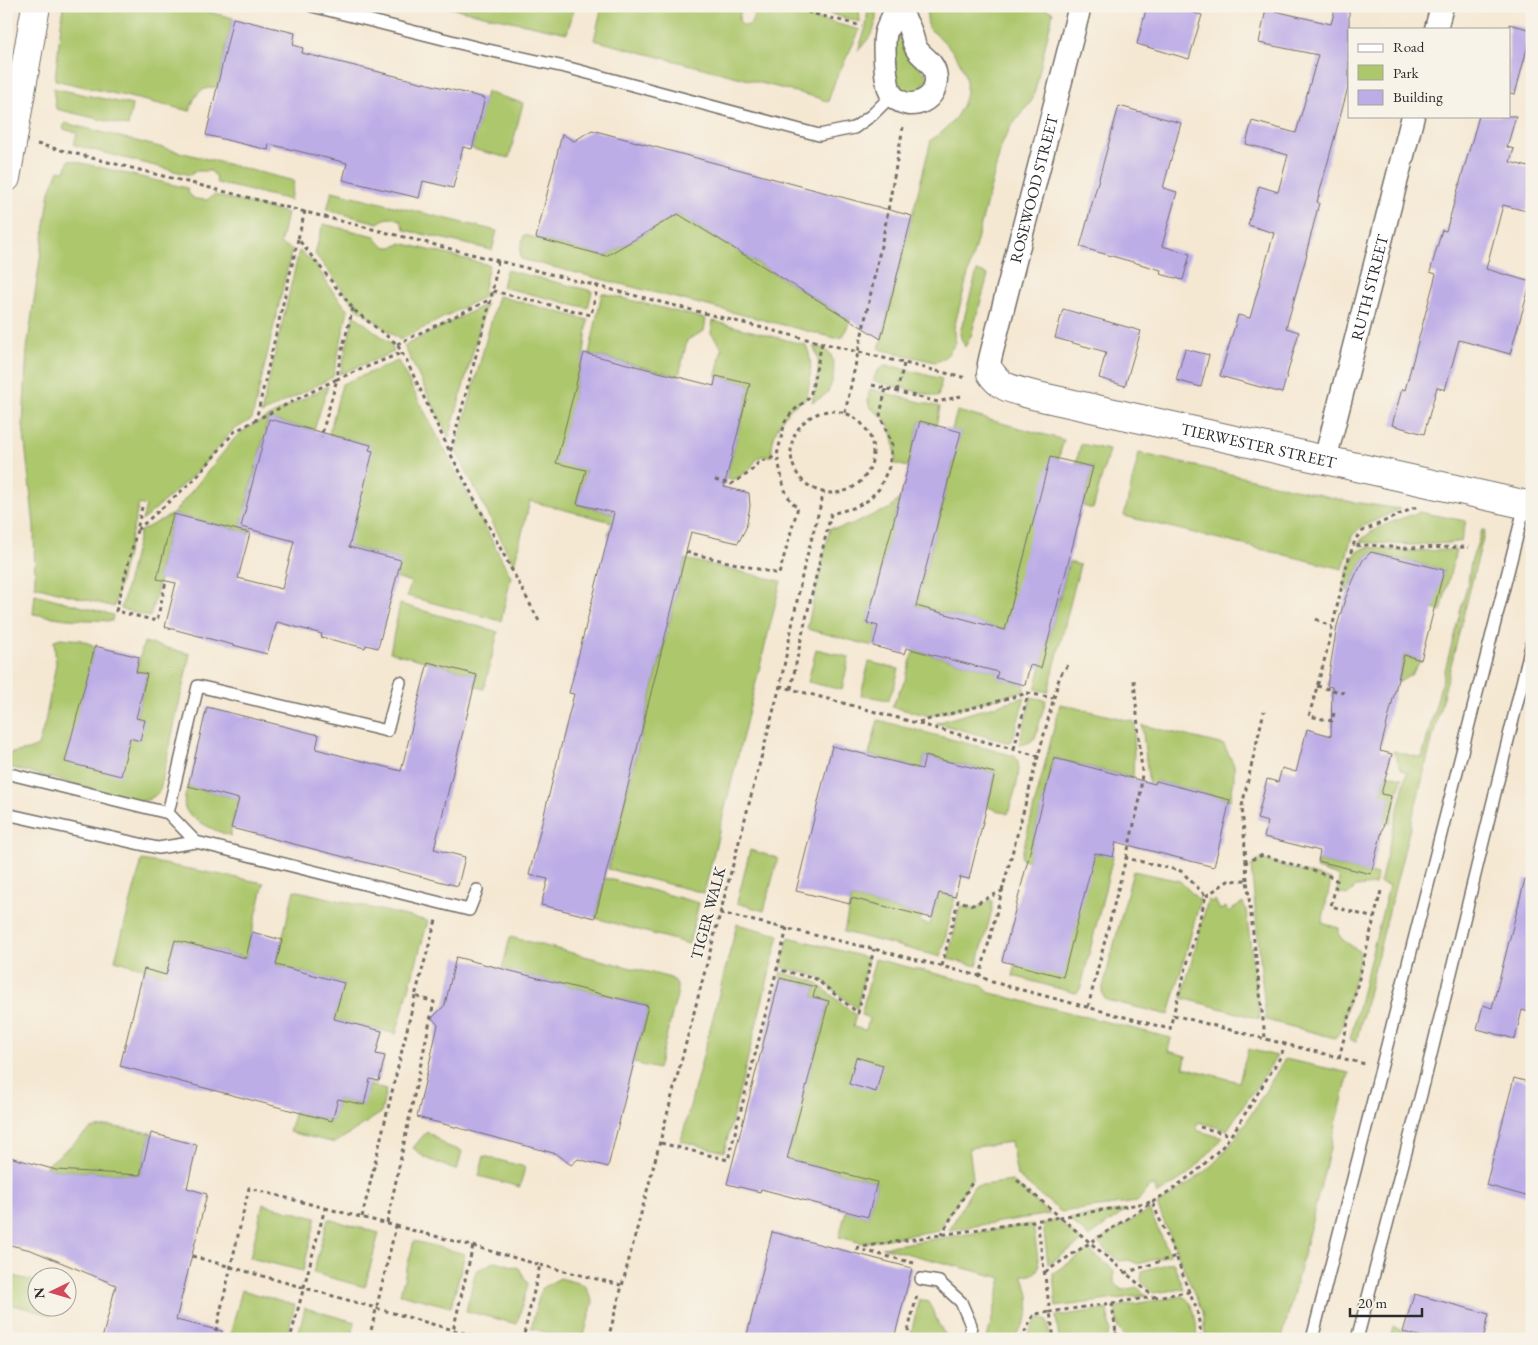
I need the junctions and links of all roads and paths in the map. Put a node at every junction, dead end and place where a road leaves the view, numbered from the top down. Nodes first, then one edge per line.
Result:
1 (36, 6) edge
2 (312, 6) edge
3 (784, 6) edge
4 (1080, 6) edge
5 (1442, 6) edge
6 (898, 7) edge
7 (862, 26) dead end
8 (1436, 28) edge
9 (901, 100) junction
10 (1412, 118) edge
11 (10, 137) edge
12 (6, 178) edge
13 (304, 211) junction
14 (298, 239) junction
15 (498, 261) junction
16 (598, 285) junction
17 (493, 291) junction
18 (491, 299) junction
19 (353, 308) junction
20 (822, 343) junction
21 (396, 344) junction
22 (401, 353) junction
23 (859, 353) junction
24 (904, 364) junction
25 (981, 376) junction
26 (337, 379) junction
27 (872, 385) dead end
28 (886, 388) junction
29 (898, 391) junction
30 (961, 396) dead end
31 (845, 413) junction
32 (256, 420) junction
33 (321, 437) dead end
34 (450, 453) junction
35 (777, 455) junction
36 (1325, 460) junction
37 (715, 480) dead end
38 (824, 492) junction
39 (1528, 505) edge
40 (142, 507) dead end
41 (1416, 508) dead end
42 (137, 530) junction
43 (1353, 546) junction
44 (1469, 547) dead end
45 (686, 552) dead end
46 (166, 581) dead end
47 (1316, 619) dead end
48 (540, 623) dead end
49 (1332, 627) junction
50 (1532, 642) edge
51 (1069, 664) dead end
52 (1134, 680) dead end
53 (400, 682) dead end
54 (780, 686) junction
55 (1317, 686) junction
56 (791, 689) junction
57 (1028, 693) junction
58 (1344, 693) dead end
59 (1054, 698) junction
60 (1264, 711) dead end
61 (1334, 713) dead end
62 (919, 722) junction
63 (1014, 749) junction
64 (1038, 756) junction
65 (6, 773) edge
66 (168, 812) junction
67 (6, 814) edge
68 (196, 842) junction
69 (1126, 858) junction
70 (1246, 862) junction
71 (1247, 880) junction
72 (477, 890) dead end
73 (1002, 891) junction
74 (1381, 892) dead end
75 (1206, 896) junction
76 (441, 902) junction
77 (720, 913) junction
78 (1374, 918) junction
79 (787, 928) junction
80 (874, 949) junction
81 (942, 966) junction
82 (777, 969) junction
83 (980, 976) junction
84 (415, 996) junction
85 (1088, 1006) junction
86 (1173, 1015) junction
87 (1265, 1038) junction
88 (1284, 1044) junction
89 (1339, 1058) junction
90 (1381, 1068) junction
91 (1200, 1127) dead end
92 (1231, 1135) junction
93 (661, 1143) junction
94 (1017, 1180) dead end
95 (973, 1181) dead end
96 (1152, 1202) junction
97 (324, 1208) junction
98 (362, 1217) junction
99 (1060, 1217) junction
100 (1037, 1220) junction
101 (387, 1223) junction
102 (396, 1226) junction
103 (941, 1235) junction
104 (1089, 1242) junction
105 (473, 1246) junction
106 (192, 1256) dead end
107 (1176, 1256) junction
108 (540, 1265) junction
109 (231, 1268) junction
110 (1044, 1272) junction
111 (1125, 1273) junction
112 (921, 1279) junction
113 (621, 1285) junction
114 (303, 1288) junction
115 (1190, 1292) junction
116 (1154, 1297) junction
117 (1112, 1303) junction
118 (377, 1308) junction
119 (1050, 1312) junction
120 (454, 1330) junction
121 (1116, 1333) junction
122 (214, 1339) edge
123 (290, 1339) edge
124 (369, 1339) edge
125 (451, 1339) edge
126 (484, 1339) edge
127 (523, 1339) edge
128 (608, 1339) edge
129 (906, 1339) edge
130 (968, 1339) edge
131 (1019, 1339) edge
132 (1054, 1339) edge
133 (1109, 1339) edge
134 (1122, 1339) edge
135 (1202, 1339) edge
136 (1312, 1339) edge
137 (1357, 1339) edge

1 - 11 street
2 - 9 lane
3 - 7 path
4 - 25 street, ROSEWOOD STREET
5 - 8 street
6 - 9 street
6 - 9 street
9 - 23 path
10 - 36 street, RUTH STREET
11 - 12 street
11 - 13 path
13 - 14 path
13 - 15 path
14 - 19 path
14 - 32 path
15 - 16 path
15 - 17 path
16 - 17 path
16 - 20 path
17 - 18 path
18 - 21 path
18 - 34 path
19 - 21 path
19 - 26 path
20 - 23 path
20 - 35 path
21 - 22 path
22 - 26 path
22 - 34 path
23 - 24 path
23 - 31 path
24 - 25 path
24 - 29 path
25 - 36 street, TIERWESTER STREET
26 - 32 path
26 - 33 path
27 - 28 path
28 - 29 path
28 - 56 path
29 - 30 path
31 - 38 path
31 - 38 path
32 - 42 path
34 - 48 path
35 - 37 path
35 - 45 path
36 - 39 street, TIERWESTER STREET
38 - 54 path, TIGER WALK
39 - 90 lane
40 - 42 path
41 - 43 path
42 - 46 path
43 - 44 path
43 - 49 path
47 - 49 path
49 - 55 path
50 - 137 lane
51 - 59 path
52 - 69 path
53 - 66 lane
54 - 56 path
54 - 77 path, TIGER WALK
55 - 58 path
55 - 61 path
56 - 62 path
57 - 59 path
57 - 62 path
57 - 63 path
59 - 64 path
60 - 70 path
62 - 63 path
63 - 64 path
64 - 73 path
65 - 66 lane
66 - 68 lane
67 - 68 lane
68 - 76 lane
69 - 75 path
69 - 85 path
70 - 71 path
70 - 78 path
71 - 75 path
71 - 87 path
72 - 76 lane
73 - 81 path
73 - 83 path
74 - 78 path
75 - 86 path
76 - 84 path
77 - 79 path
77 - 93 path, TIGER WALK
78 - 89 path
79 - 80 path
79 - 82 path
80 - 81 path
80 - 82 path
81 - 83 path
82 - 93 path
83 - 85 path
84 - 98 path
84 - 101 path
85 - 86 path
86 - 87 path
87 - 88 path
88 - 89 path
88 - 92 path
89 - 90 path
90 - 136 lane
91 - 92 path
92 - 96 path
93 - 113 path, TIGER WALK
94 - 99 path
95 - 103 path
96 - 99 path
96 - 104 path
96 - 107 path
97 - 98 path
97 - 109 path
97 - 114 path
98 - 101 path
99 - 100 path
99 - 104 path
100 - 103 path
100 - 110 path
101 - 102 path
102 - 105 path
102 - 118 path
103 - 112 path
104 - 110 path
104 - 111 path
105 - 108 path
105 - 120 path
106 - 109 path
107 - 111 path
107 - 115 path
108 - 113 path
108 - 127 path
109 - 114 path
109 - 122 path
110 - 119 path
111 - 116 path
112 - 129 path
112 - 130 lane
113 - 128 path, TIGER WALK
114 - 118 path
114 - 123 path
115 - 116 path
115 - 135 path
116 - 117 path
117 - 119 path
117 - 121 path
118 - 120 path
118 - 124 path
119 - 131 path
119 - 132 path
120 - 125 path
120 - 126 path
121 - 133 path
121 - 134 path

